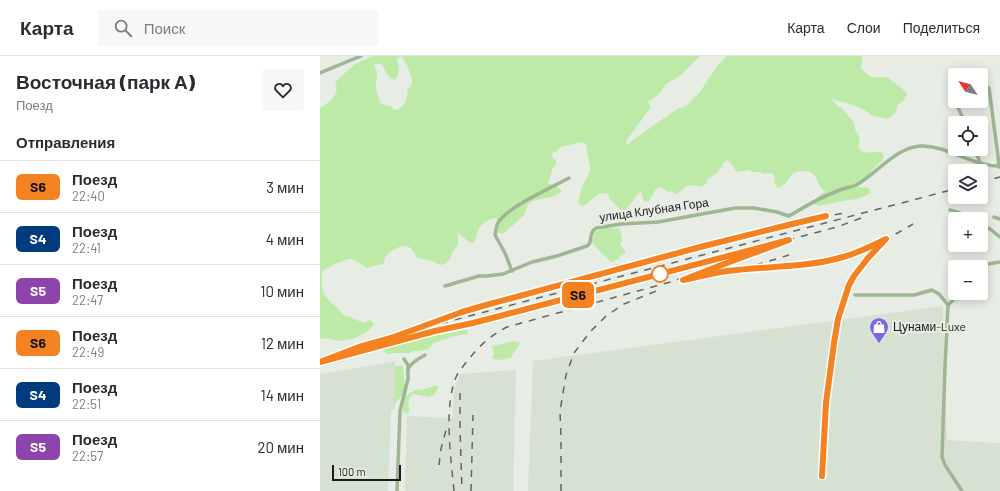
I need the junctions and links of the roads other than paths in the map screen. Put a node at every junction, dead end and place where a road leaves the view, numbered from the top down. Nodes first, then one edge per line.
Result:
1 (361, 56) edge
2 (320, 73) edge
3 (989, 88) dead end
4 (978, 156) edge
5 (980, 162) junction
6 (999, 166) edge
7 (569, 178) dead end
8 (950, 210) dead end
9 (957, 212) edge
10 (994, 217) dead end
11 (1000, 219) edge
12 (988, 228) edge
13 (1000, 237) edge
14 (1000, 262) edge
15 (988, 264) edge
16 (512, 271) junction
17 (445, 286) dead end
18 (855, 294) dead end
19 (953, 300) edge
20 (948, 305) junction
21 (426, 355) dead end
22 (404, 359) dead end
23 (408, 369) junction
24 (397, 491) edge
25 (962, 491) edge

1 - 2 street
3 - 6 street
4 - 5 street
5 - 6 street
5 - 16 street, улица Клубная Гора
7 - 16 street
8 - 9 street
10 - 11 street
12 - 13 street
14 - 15 street
16 - 17 street, улица Клубная Гора
18 - 20 street
19 - 20 street
20 - 25 street
21 - 23 street
22 - 23 street
23 - 24 street

